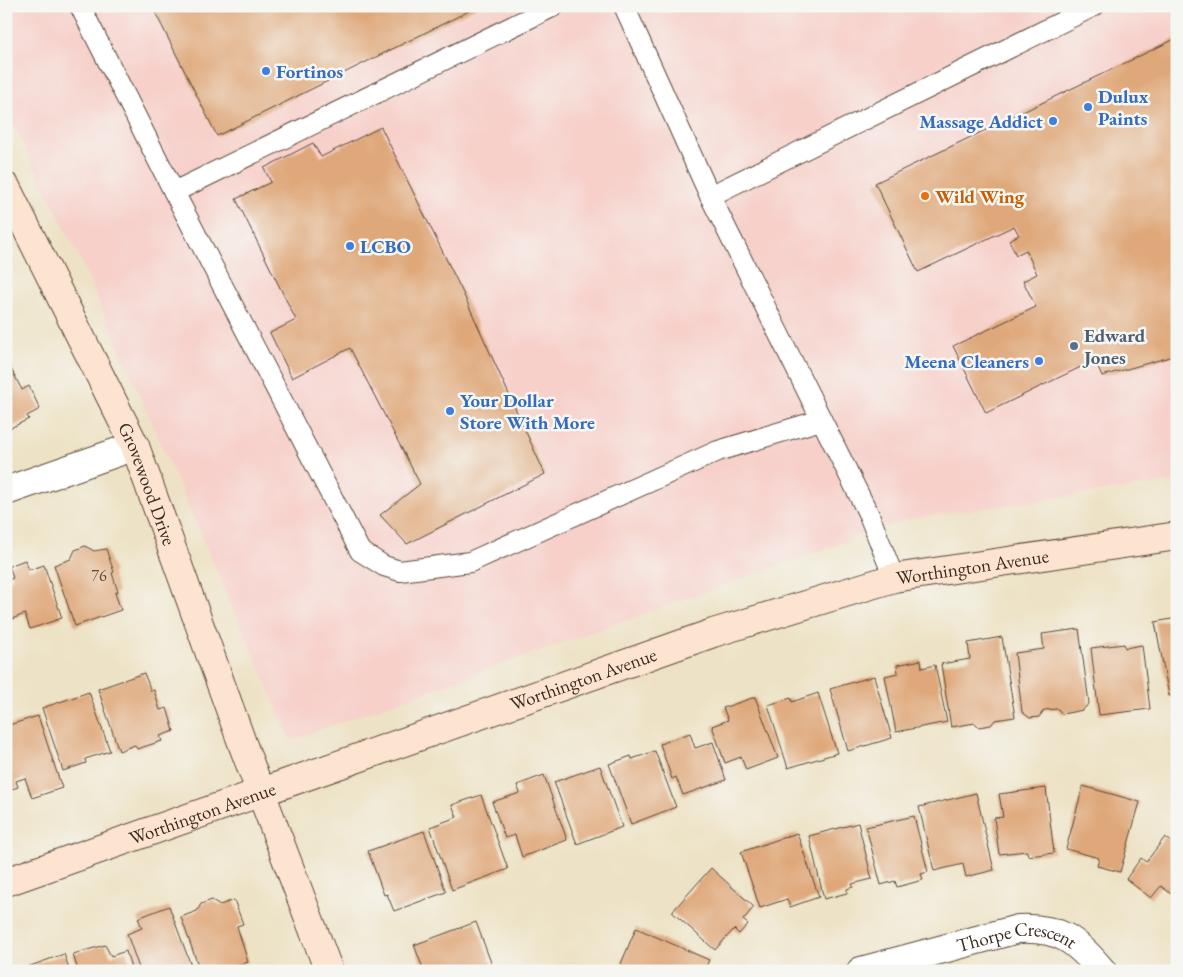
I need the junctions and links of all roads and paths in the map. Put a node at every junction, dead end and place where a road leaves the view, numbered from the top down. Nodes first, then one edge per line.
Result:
1 (80, 6) edge
2 (554, 6) edge
3 (624, 6) edge
4 (1094, 6) edge
5 (6, 186) edge
6 (174, 192) junction
7 (710, 196) junction
8 (821, 420) junction
9 (135, 446) junction
10 (6, 492) edge
11 (1177, 536) edge
12 (894, 578) junction
13 (261, 793) junction
14 (6, 882) edge
15 (329, 971) edge
16 (861, 971) edge
17 (1102, 971) edge

1 - 6 lane
2 - 6 lane
3 - 7 lane
4 - 7 lane
5 - 9 street, Grovewood Drive
6 - 8 lane
7 - 8 lane
8 - 12 lane
9 - 10 street
9 - 13 street, Grovewood Drive
11 - 12 street, Worthington Avenue
12 - 13 street, Worthington Avenue
13 - 14 street, Worthington Avenue
13 - 15 street, Grovewood Drive
16 - 17 street, Thorpe Crescent

